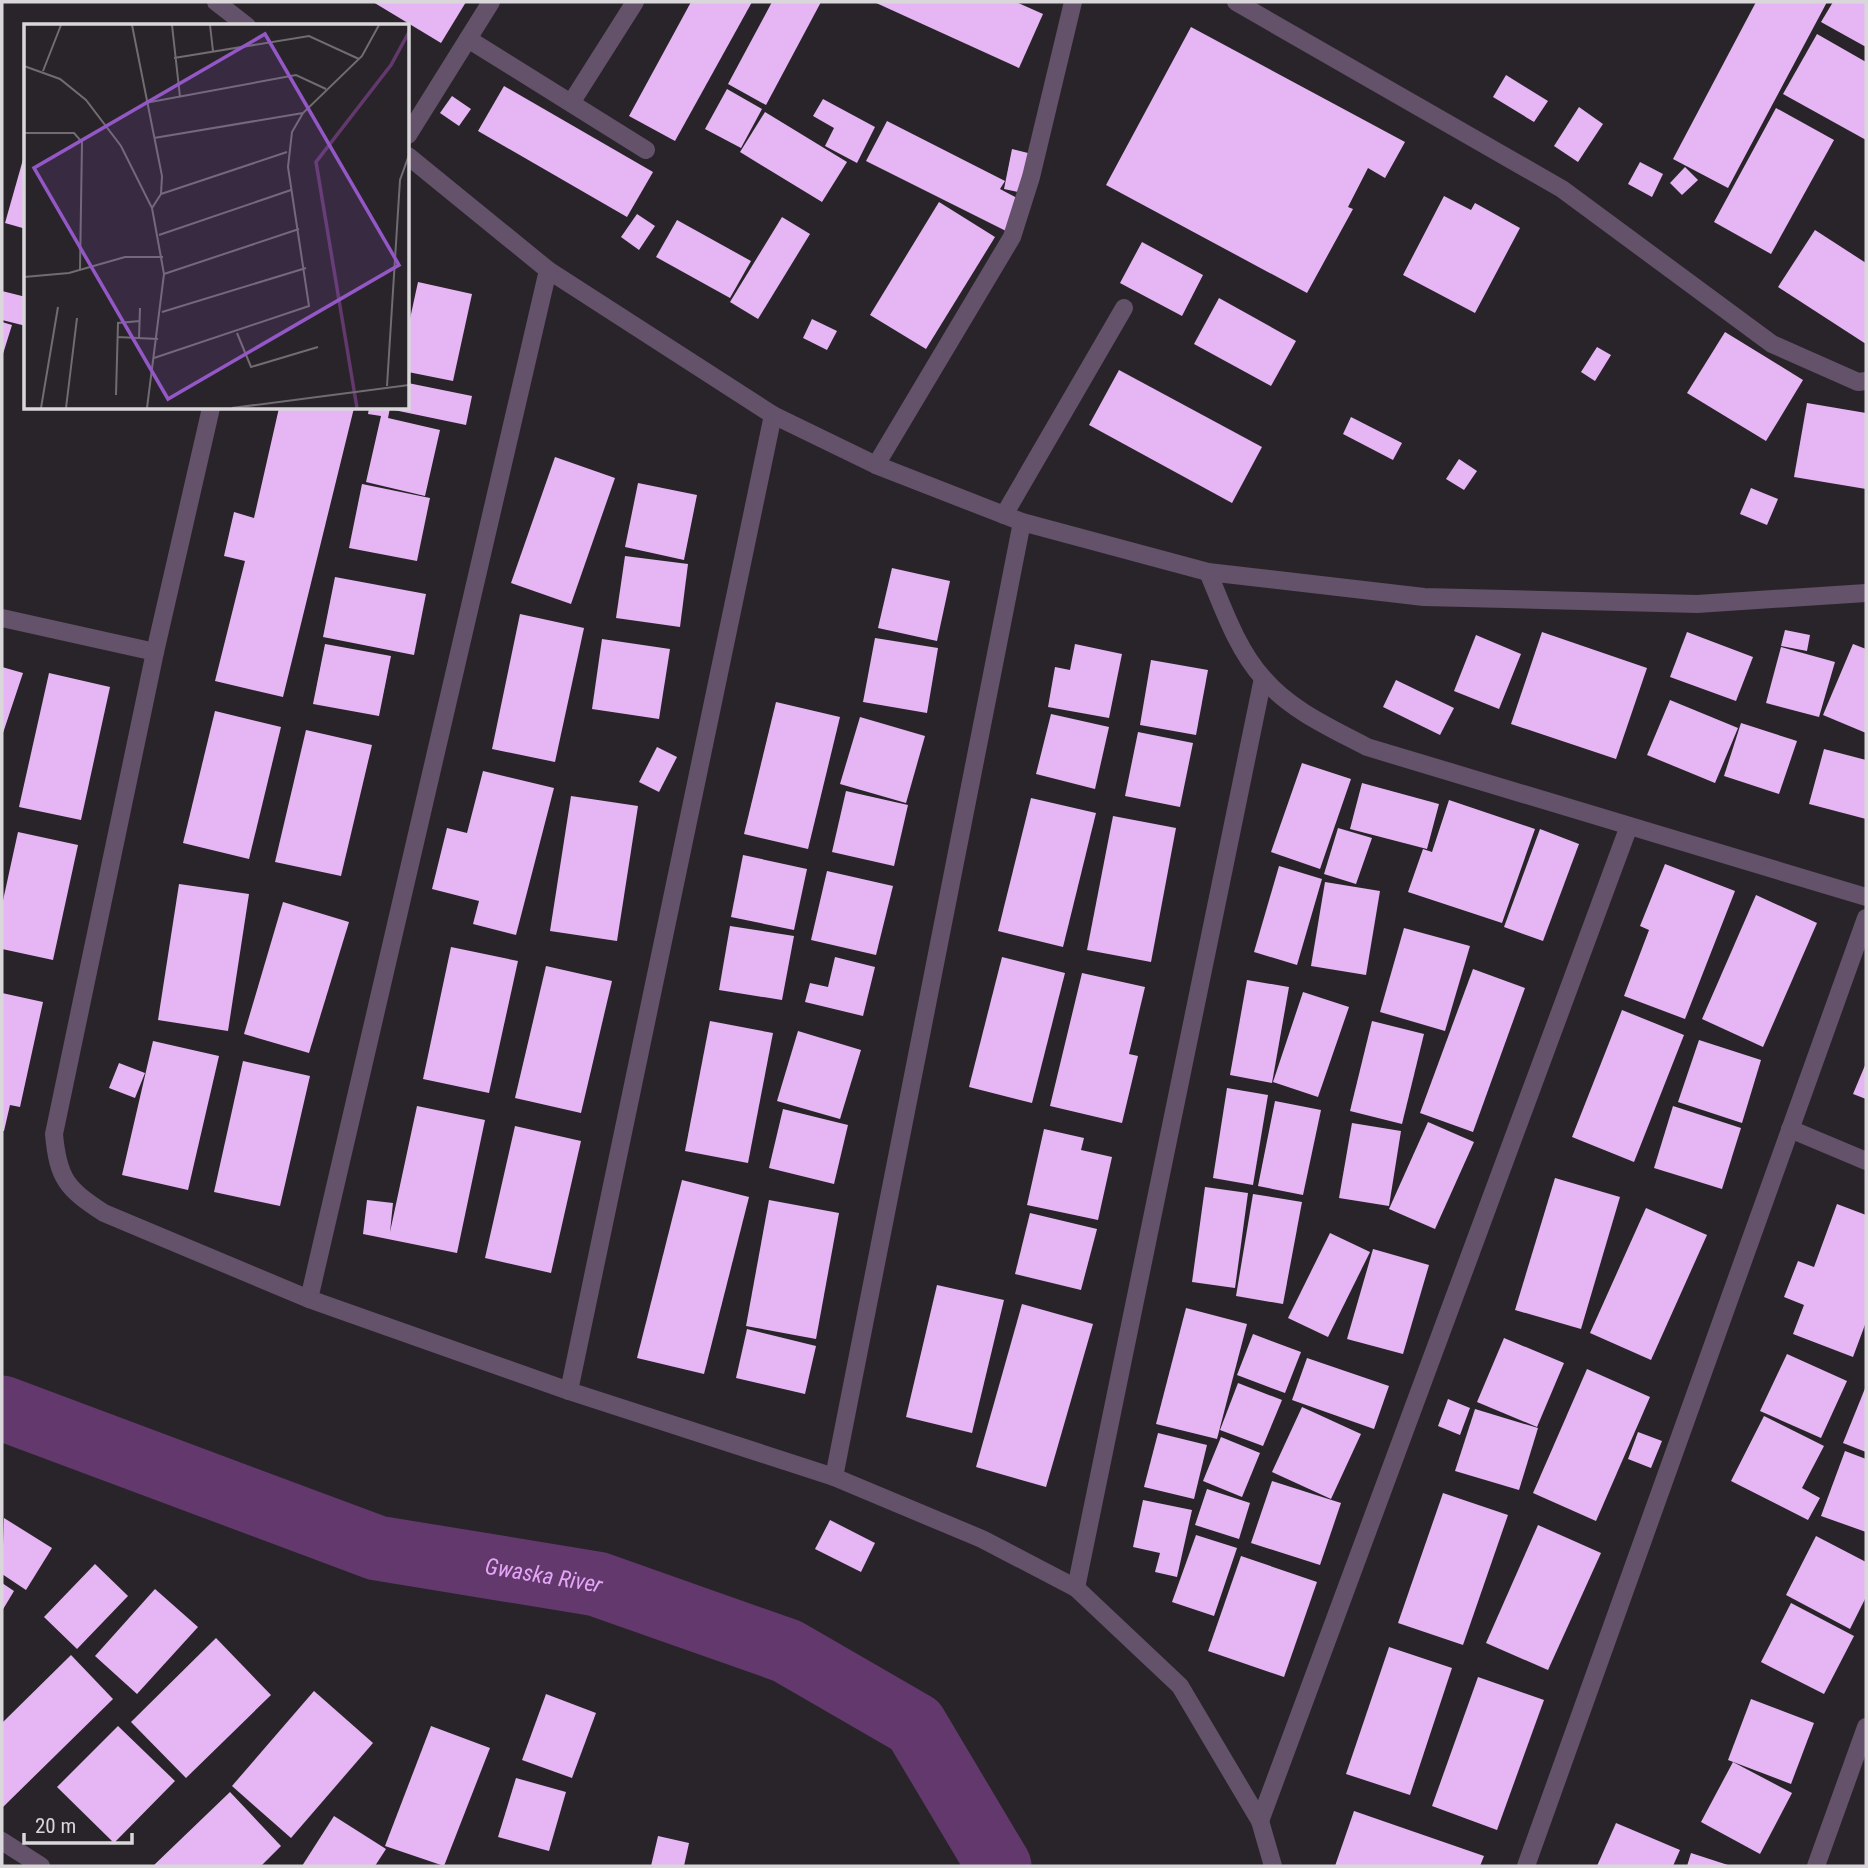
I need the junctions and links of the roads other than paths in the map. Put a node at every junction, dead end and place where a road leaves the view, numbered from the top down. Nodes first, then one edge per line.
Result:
1 (216, 2) edge
2 (491, 2) edge
3 (635, 2) edge
4 (1073, 2) edge
5 (1236, 2) edge
6 (244, 24) edge
7 (468, 39) junction
8 (571, 103) junction
9 (410, 132) edge
10 (646, 150) dead end
11 (410, 158) edge
12 (548, 270) junction
13 (1124, 308) dead end
14 (1866, 381) edge
15 (211, 410) edge
16 (773, 415) junction
17 (876, 465) junction
18 (1004, 515) junction
19 (1022, 522) junction
20 (1208, 572) junction
21 (1866, 593) edge
22 (2, 618) edge
23 (155, 652) junction
24 (1263, 678) junction
25 (1629, 826) junction
26 (1866, 897) edge
27 (1866, 918) edge
28 (1790, 1129) junction
29 (1866, 1161) edge
30 (309, 1299) junction
31 (569, 1391) junction
32 (834, 1477) junction
33 (1076, 1588) junction
34 (1866, 1728) edge
35 (1260, 1821) junction
36 (2, 1841) edge
37 (41, 1866) edge
38 (1273, 1866) edge
39 (1526, 1866) edge
40 (1816, 1866) edge

1 - 6 street
2 - 7 street
3 - 8 street
4 - 17 street
5 - 14 street
7 - 8 street
7 - 9 street
8 - 10 street
11 - 12 street
12 - 16 street
12 - 30 street
13 - 18 street
15 - 23 street
16 - 17 street
16 - 31 street
17 - 18 street
18 - 19 street
19 - 20 street
19 - 32 street
20 - 21 street
20 - 24 street
22 - 23 street
23 - 30 street
24 - 25 street
24 - 33 street
25 - 26 street
25 - 35 street
27 - 28 street
28 - 29 street
28 - 39 street
30 - 31 street
31 - 32 street
32 - 33 street
33 - 35 street
34 - 40 street
35 - 38 street
36 - 37 street

